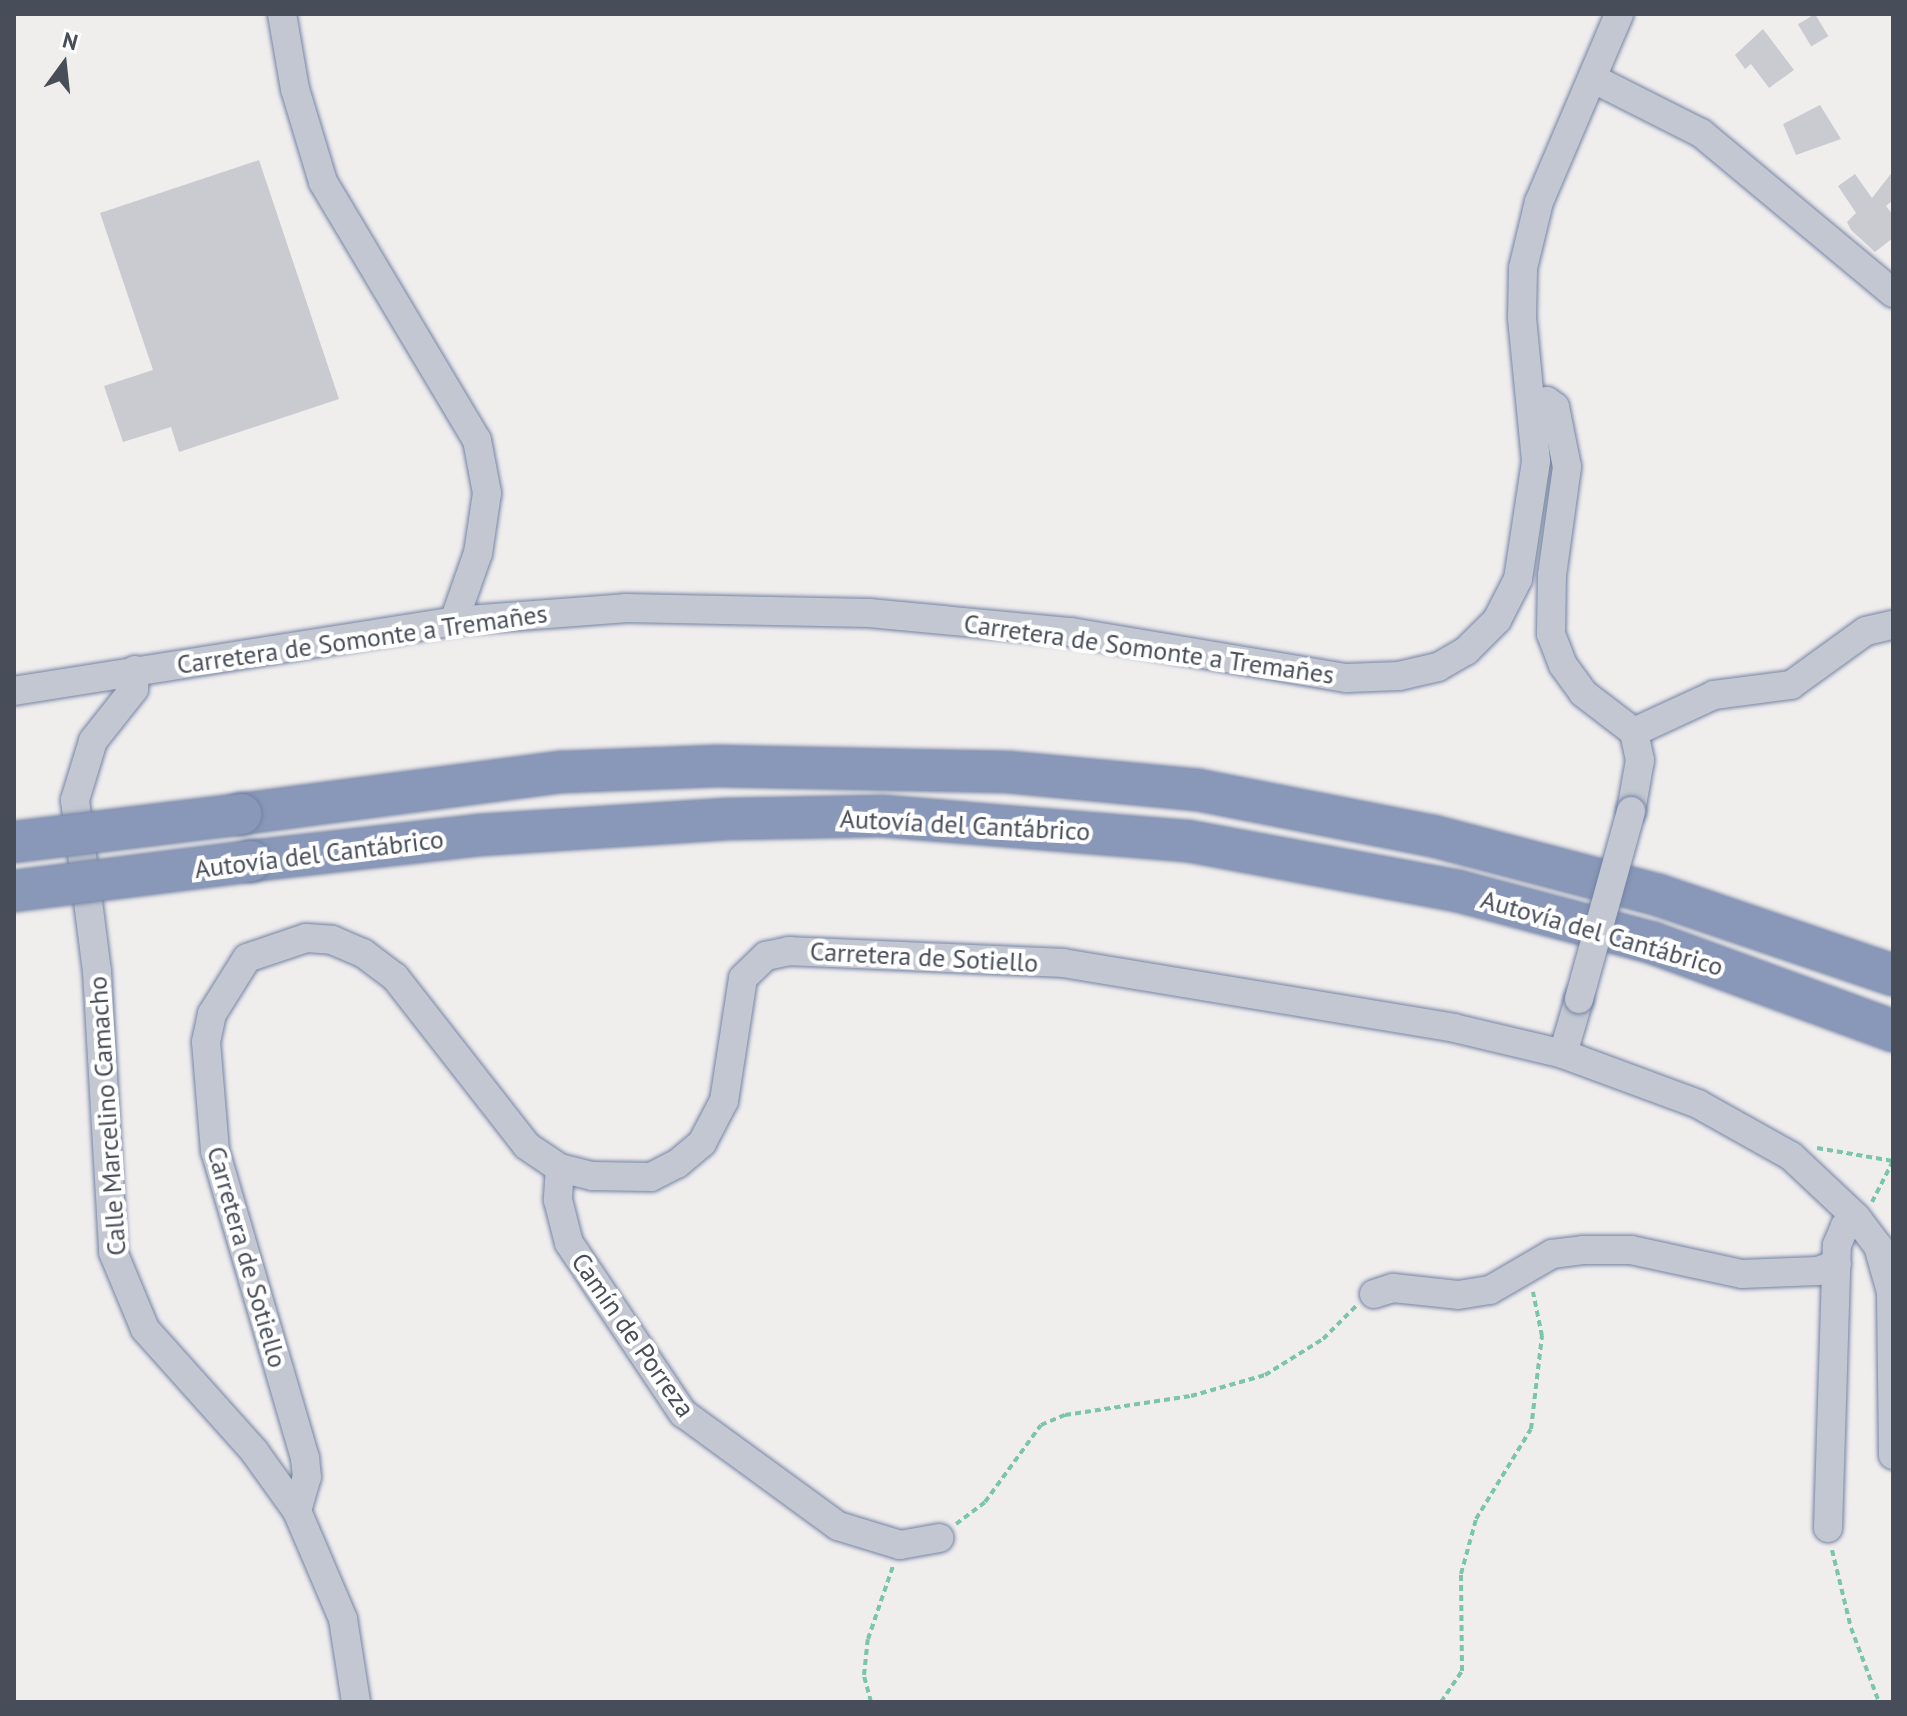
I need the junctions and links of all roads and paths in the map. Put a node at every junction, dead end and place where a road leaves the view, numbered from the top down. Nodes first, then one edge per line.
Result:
1 (282, 14) edge
2 (1619, 14) edge
3 (1594, 79) junction
4 (1893, 293) edge
5 (1533, 404) junction
6 (454, 621) junction
7 (1893, 625) edge
8 (135, 670) junction
9 (14, 691) edge
10 (1634, 732) junction
11 (14, 842) edge
12 (14, 891) edge
13 (1893, 975) edge
14 (1893, 1031) edge
15 (1563, 1054) junction
16 (1792, 1156) junction
17 (1893, 1161) edge
18 (560, 1168) junction
19 (1856, 1217) junction
20 (1837, 1264) junction
21 (1524, 1273) junction
22 (1374, 1294) joint
23 (1893, 1455) edge
24 (297, 1511) junction
25 (1828, 1528) joint
26 (939, 1538) joint
27 (900, 1545) junction
28 (356, 1702) edge
29 (871, 1702) edge
30 (1441, 1702) edge
31 (1879, 1702) edge

1 - 6 street
2 - 3 street, Carretera de Somonte a Tremañes
3 - 4 street
3 - 5 street, Carretera de Somonte a Tremañes
5 - 6 street, Carretera de Somonte a Tremañes
5 - 10 street
6 - 8 street, Carretera de Somonte a Tremañes
7 - 10 street
8 - 9 street, Carretera de Somonte a Tremañes
8 - 24 street, Calle Marcelino Camacho
10 - 15 street, bridge
11 - 13 highway, Autovía del Cantábrico, bridge
12 - 14 highway, Autovía del Cantábrico, bridge
15 - 16 street, Carretera de Sotiello
15 - 18 street, Carretera de Sotiello
16 - 17 path
16 - 19 street, Carretera de Sotiello
17 - 19 path
18 - 24 street, Carretera de Sotiello
18 - 27 street, Camín de Porreza
19 - 20 street
19 - 23 street, Carretera de Sotiello
20 - 21 street
20 - 25 street
21 - 22 street
21 - 30 path
22 - 26 path
24 - 28 street, Calle Marcelino Camacho
25 - 31 path
26 - 27 street, Camín de Porreza
27 - 29 path

